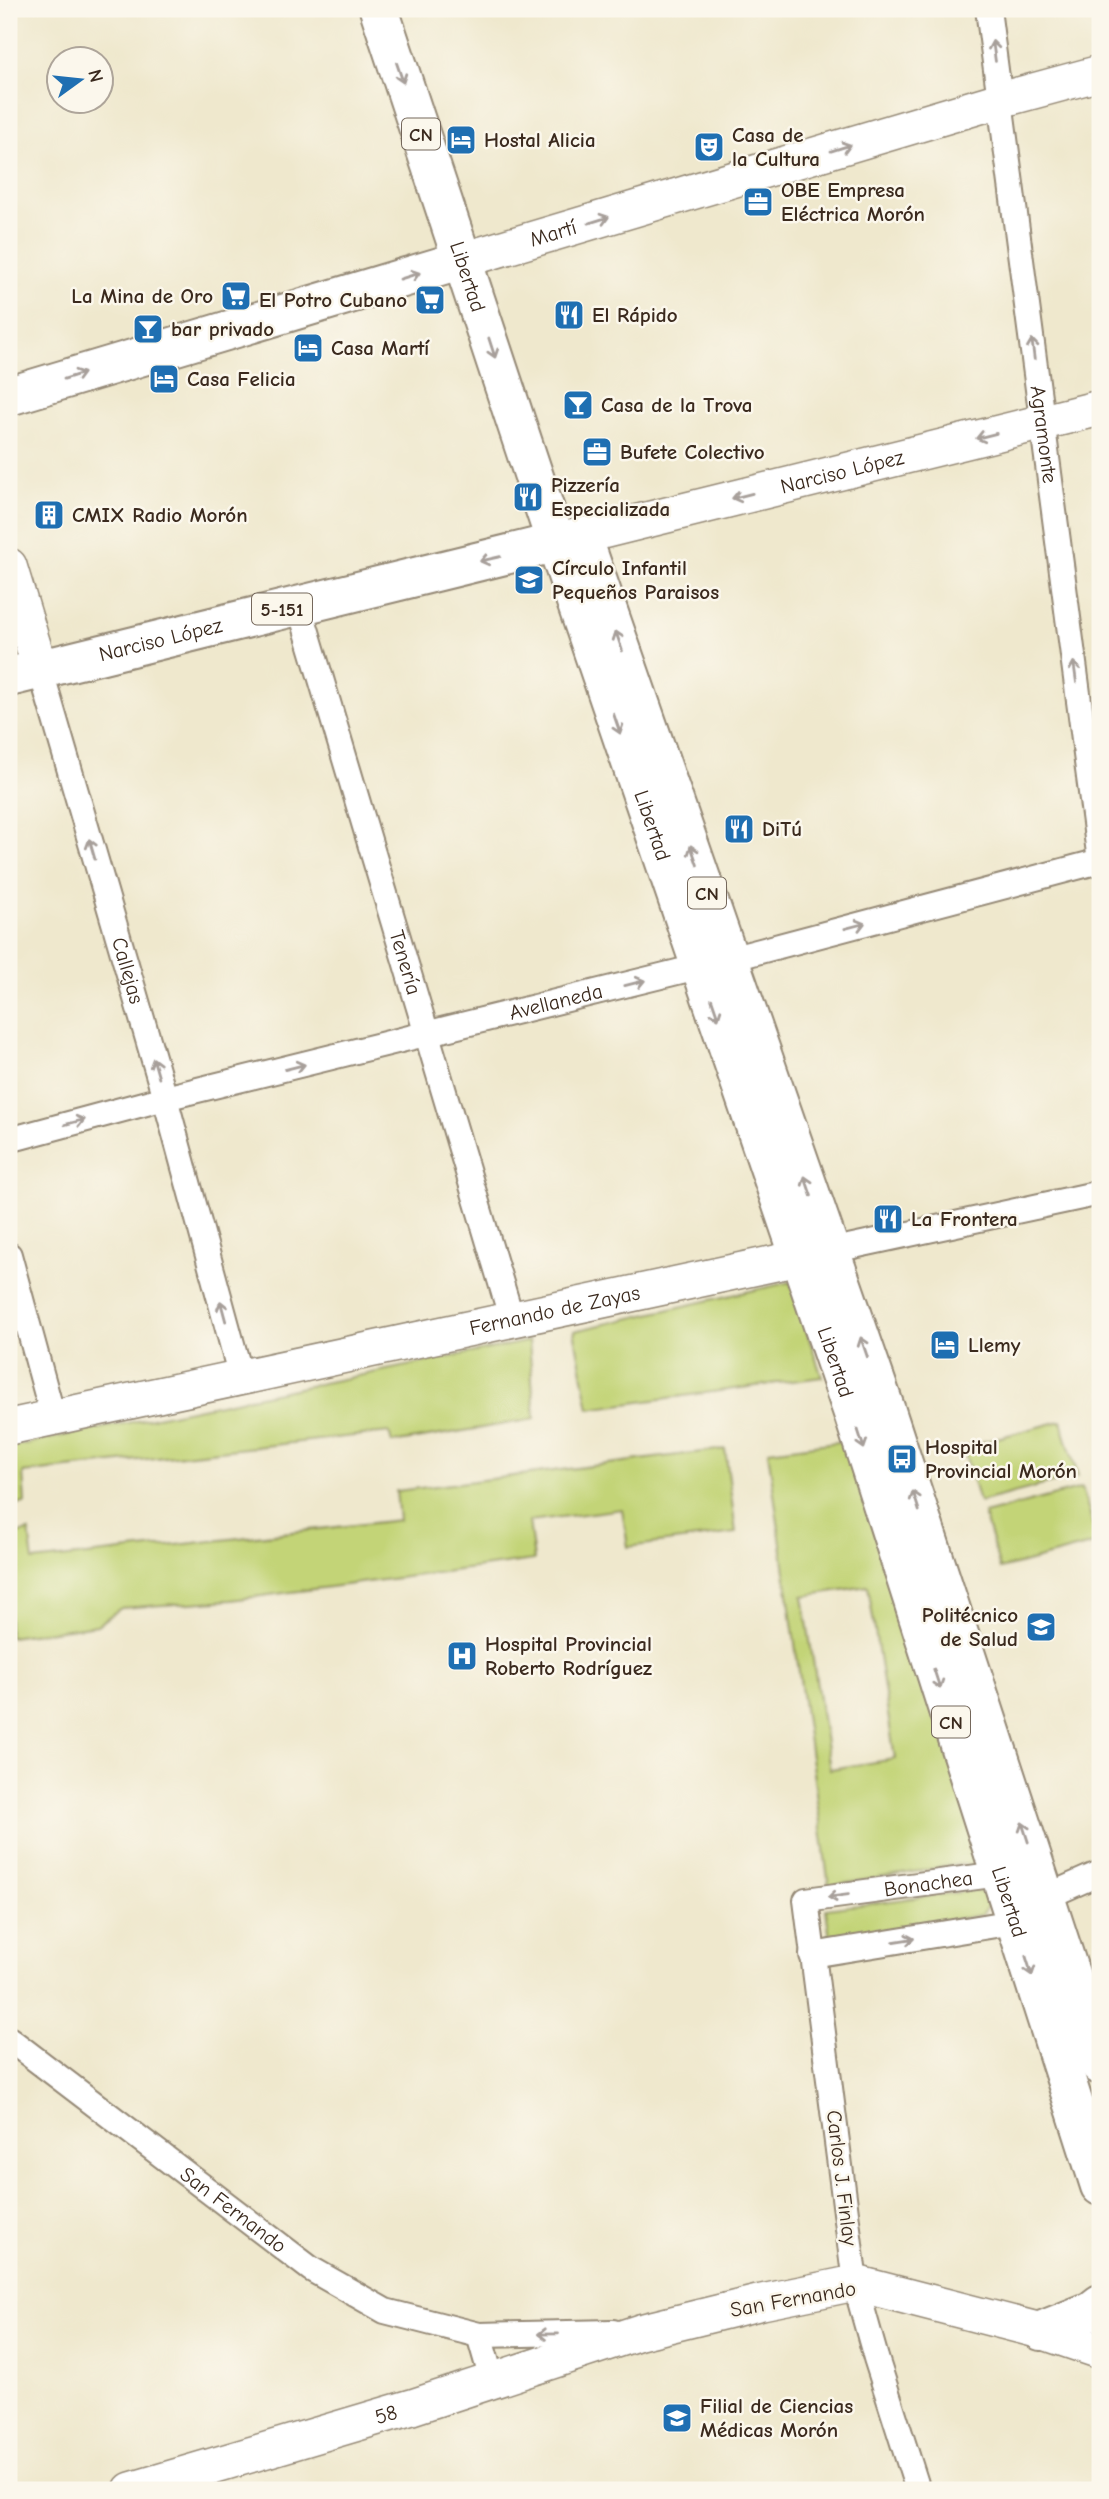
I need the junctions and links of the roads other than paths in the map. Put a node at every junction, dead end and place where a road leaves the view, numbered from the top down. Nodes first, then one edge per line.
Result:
1 (379, 9) edge
2 (988, 9) edge
3 (1100, 73) edge
4 (1000, 100) junction
5 (463, 260) junction
6 (9, 396) edge
7 (1100, 408) edge
8 (1042, 422) junction
9 (569, 539) junction
10 (9, 566) edge
11 (299, 605) junction
12 (24, 673) edge
13 (1100, 861) edge
14 (715, 963) junction
15 (428, 1034) junction
16 (165, 1098) junction
17 (9, 1139) edge
18 (1100, 1193) edge
19 (815, 1254) junction
20 (9, 1255) edge
21 (512, 1320) junction
22 (241, 1377) junction
23 (52, 1417) junction
24 (9, 1427) edge
25 (1100, 1873) edge
26 (999, 1874) junction
27 (1046, 1897) junction
28 (806, 1900) joint
29 (1014, 1922) junction
30 (813, 1955) junction
31 (9, 2039) edge
32 (1100, 2065) edge
33 (1100, 2186) edge
34 (855, 2283) junction
35 (1100, 2305) edge
36 (1041, 2331) junction
37 (640, 2332) junction
38 (479, 2335) junction
39 (1100, 2351) edge
40 (492, 2381) junction
41 (131, 2490) edge
42 (918, 2490) edge

1 -> 5 main road, Libertad / CN
4 -> 2 street, Agramonte
3 - 4 main road, Martí
5 -> 4 main road, Martí
8 -> 4 street, Agramonte
6 -> 5 main road, Martí
5 -> 9 main road, Libertad / CN
7 - 8 main road, Narciso López
8 -> 9 main road, Narciso López
13 -> 8 street, Agramonte
9 -> 11 main road, Narciso López / 5-151
9 - 14 main road, Libertad / CN
10 - 12 main road, Callejas
11 - 12 main road, Narciso López / 5-151
11 - 15 street, Tenería
16 -> 12 street, Callejas
14 -> 13 street, Avellaneda
15 -> 14 street, Avellaneda
14 - 19 main road, Libertad / CN
16 -> 15 street, Avellaneda
15 - 21 street, Tenería
17 -> 16 street, Avellaneda
22 -> 16 street, Callejas
18 - 19 street, Fernando de Zayas
19 - 21 main road, Fernando de Zayas
19 -> 26 main road, Libertad / CN
27 -> 19 main road, Libertad / CN
20 - 23 street
21 - 22 main road, Fernando de Zayas
22 - 23 main road, Fernando de Zayas
23 - 24 main road, Fernando de Zayas
25 - 27 street
26 - 27 street, Bonachea
26 -> 28 street, Bonachea
26 - 29 main road, Libertad / CN
27 - 29 street
27 - 32 main road, Libertad / CN
28 - 30 street, Carlos J. Finlay
30 -> 29 street
29 -> 33 main road, Libertad / CN
30 - 34 street, Carlos J. Finlay
31 - 38 street, San Fernando
34 - 36 main road, San Fernando
34 - 37 main road, San Fernando
34 - 42 street, Carlos J. Finlay
35 - 36 main road
36 - 39 main road, San Fernando
37 -> 38 street, San Fernando
37 - 40 main road, 58
38 - 40 street
40 - 41 main road, 58

